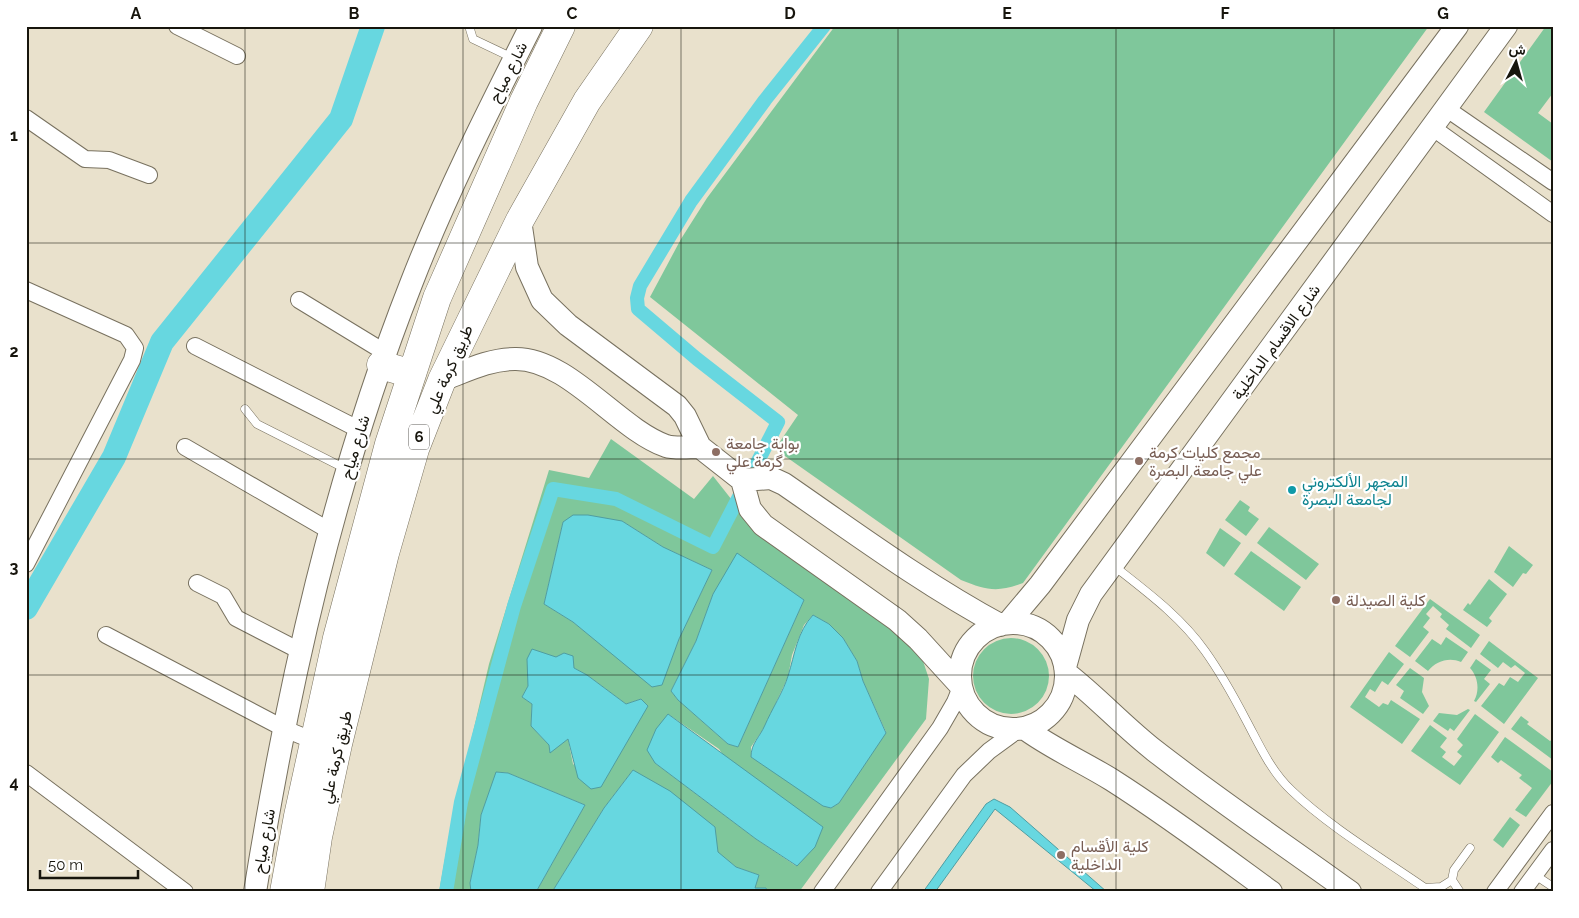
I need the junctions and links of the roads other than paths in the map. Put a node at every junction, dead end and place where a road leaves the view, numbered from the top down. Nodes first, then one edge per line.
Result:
1 (177, 26) edge
2 (470, 26) edge
3 (531, 26) edge
4 (561, 26) edge
5 (639, 26) edge
6 (1457, 26) edge
7 (1506, 26) edge
8 (237, 56) dead end
9 (514, 59) junction
10 (1447, 109) junction
11 (26, 118) edge
12 (1433, 128) junction
13 (150, 175) dead end
14 (1553, 182) edge
15 (1553, 214) edge
16 (520, 220) junction
17 (26, 290) edge
18 (299, 300) dead end
19 (194, 346) dead end
20 (384, 359) junction
21 (412, 374) junction
22 (442, 380) junction
23 (245, 409) dead end
24 (360, 430) junction
25 (185, 447) dead end
26 (700, 447) junction
27 (347, 470) junction
28 (742, 480) junction
29 (330, 531) junction
30 (26, 564) edge
31 (1112, 565) junction
32 (197, 583) dead end
33 (1004, 624) junction
34 (106, 635) dead end
35 (300, 652) junction
36 (1065, 670) junction
37 (960, 686) junction
38 (1021, 728) junction
39 (285, 729) junction
40 (314, 741) junction
41 (26, 773) edge
42 (1553, 813) edge
43 (1470, 848) dead end
44 (1553, 850) edge
45 (1534, 876) junction
46 (1452, 880) junction
47 (1553, 887) edge
48 (185, 892) edge
49 (255, 892) edge
50 (284, 892) edge
51 (310, 892) edge
52 (822, 892) edge
53 (880, 892) edge
54 (1271, 892) edge
55 (1350, 892) edge
56 (1460, 892) edge
57 (1495, 892) edge
58 (1522, 892) edge

1 - 8 street
2 - 9 lane
3 - 9 street, شارع مياح
4 - 21 highway, طريق كرمة علي / 6
5 - 16 highway, طريق كرمة علي / 6
6 - 33 street
7 - 10 street, شارع الاقسام الداخلية
9 - 20 street, شارع مياح
10 - 12 street, شارع الاقسام الداخلية
10 - 14 street
11 - 13 street
12 - 15 street
12 - 31 street, شارع الاقسام الداخلية
16 - 22 highway, طريق كرمة علي / 6
16 - 26 street
17 - 30 street
18 - 20 street
19 - 24 street
20 - 21 highway
20 - 24 street, شارع مياح
21 - 40 highway, طريق كرمة علي / 6
22 - 26 street
22 - 51 highway, طريق كرمة علي / 6
23 - 27 lane
24 - 27 street, شارع مياح
25 - 29 street
26 - 28 street
27 - 29 street, شارع مياح
28 - 33 street
28 - 37 street
29 - 35 street, شارع مياح
31 - 36 street, شارع الاقسام الداخلية
31 - 46 lane
32 - 35 street
33 - 36 street
33 - 37 street
34 - 39 street
35 - 39 street, شارع مياح
36 - 38 street
36 - 55 street
37 - 38 street
37 - 52 street
38 - 53 street
38 - 54 street
39 - 40 street
39 - 49 street, شارع مياح
40 - 50 highway, طريق كرمة علي / 6
41 - 48 street
42 - 57 street
43 - 46 lane
44 - 45 street
45 - 47 lane
45 - 58 street
46 - 56 lane

